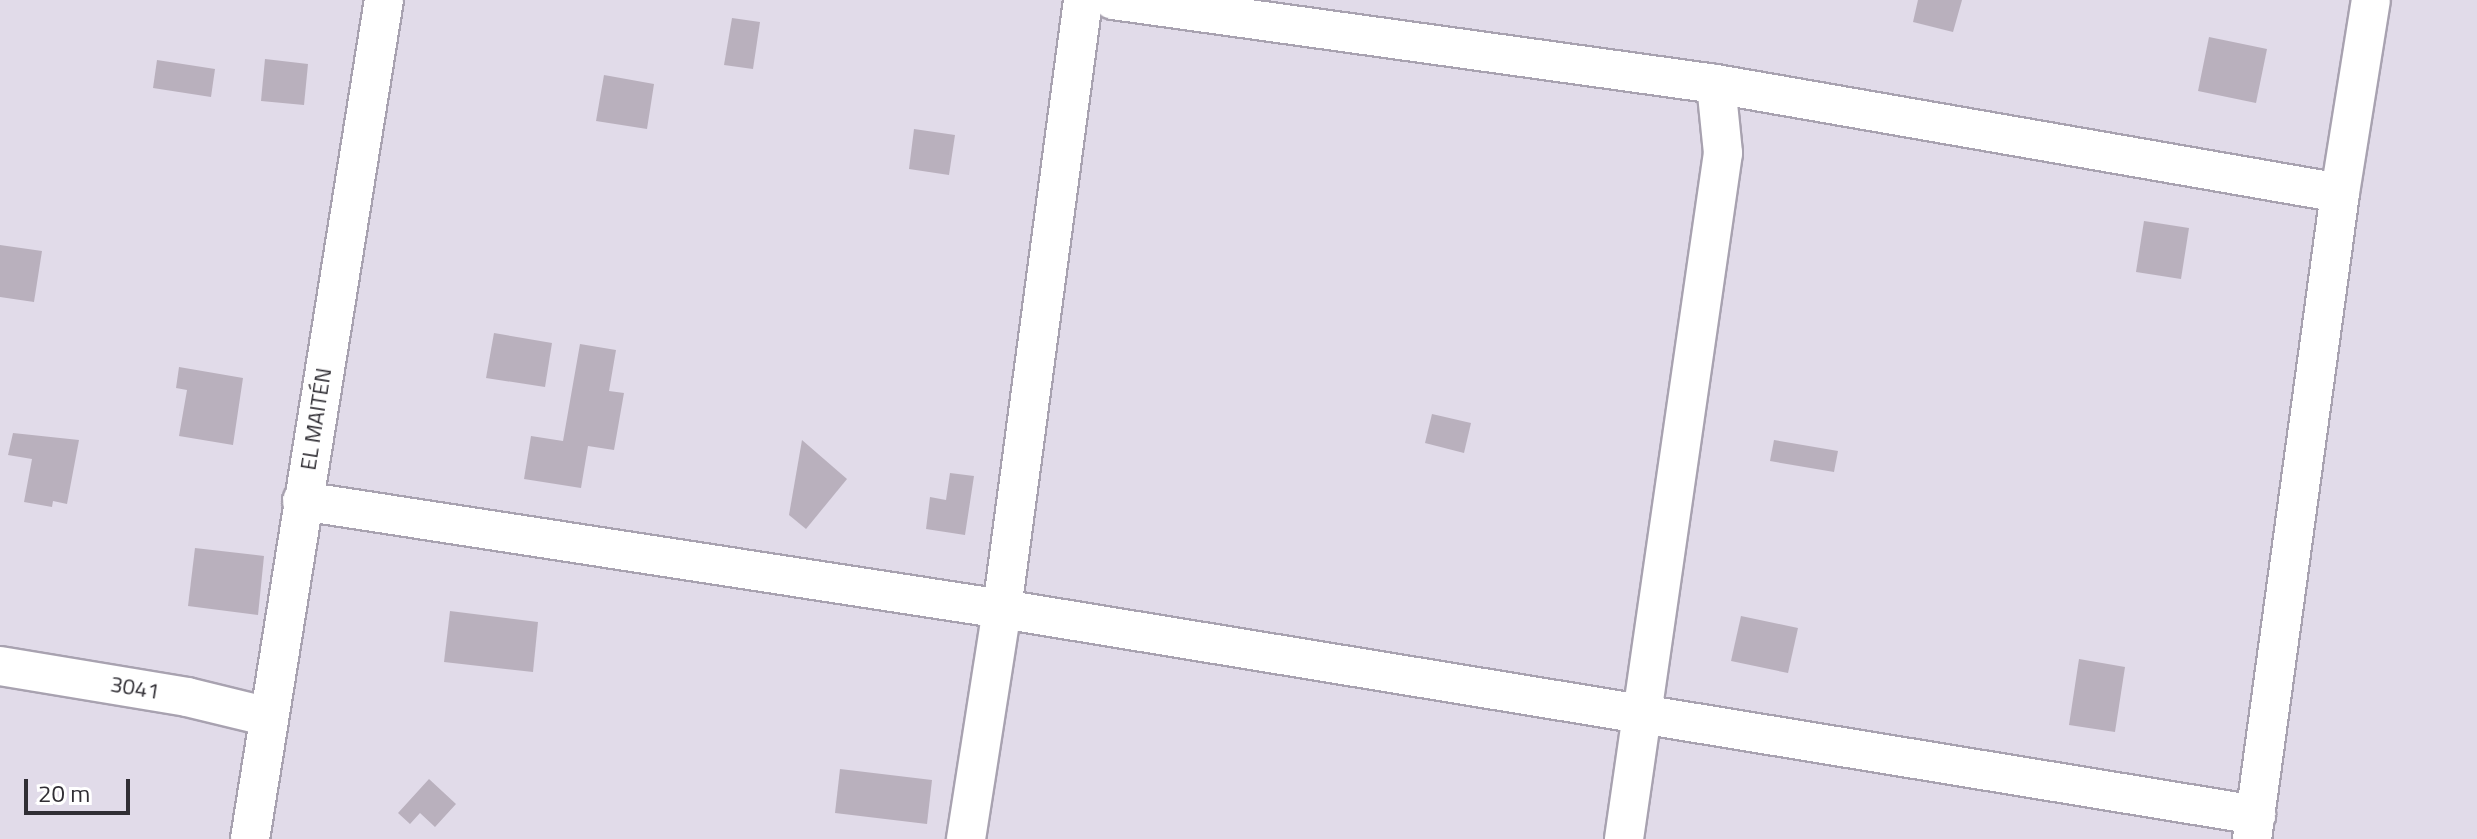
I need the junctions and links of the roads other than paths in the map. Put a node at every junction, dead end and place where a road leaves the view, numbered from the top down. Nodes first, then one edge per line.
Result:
1 (384, 0) edge
2 (1083, 0) edge
3 (1113, 0) edge
4 (2371, 0) edge
5 (1716, 84) junction
6 (2340, 193) junction
7 (302, 501) junction
8 (1002, 609) junction
9 (0, 666) edge
10 (1644, 713) junction
11 (269, 717) junction
12 (2254, 827) edge
13 (250, 839) edge
14 (966, 839) edge
15 (1624, 839) edge

1 - 7 street, EL MAITÉN
2 - 8 street
3 - 5 street
4 - 6 street
5 - 6 street
5 - 10 street
6 - 12 street
7 - 8 street
7 - 11 street, EL MAITÉN
8 - 10 street
8 - 14 street
9 - 11 street, 3041
10 - 12 street
10 - 15 street
11 - 13 street, EL MAITÉN

